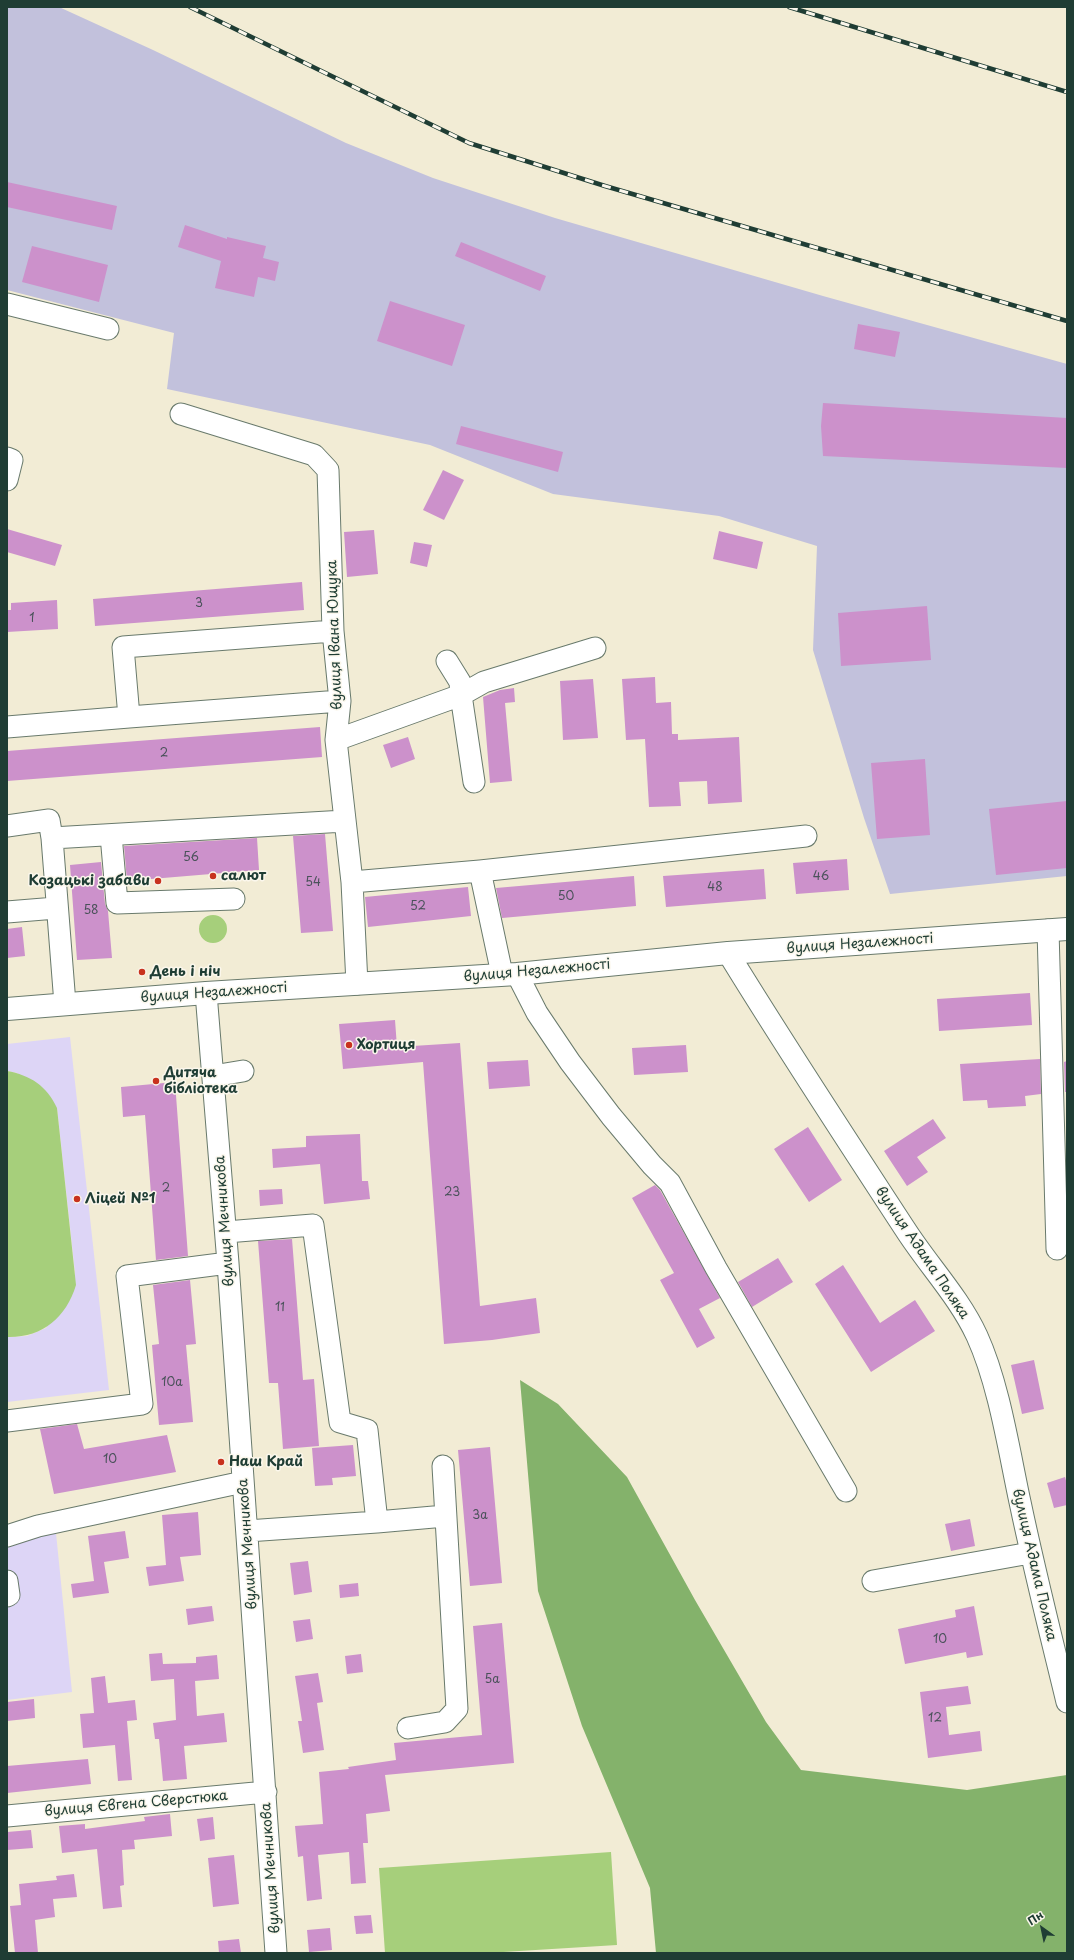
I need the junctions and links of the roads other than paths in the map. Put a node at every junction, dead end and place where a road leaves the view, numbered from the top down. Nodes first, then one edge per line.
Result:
1 (7, 304) edge
2 (108, 330) dead end
3 (180, 414) dead end
4 (7, 458) edge
5 (7, 480) edge
6 (334, 631) junction
7 (595, 648) dead end
8 (447, 661) dead end
9 (461, 695) junction
10 (340, 701) junction
11 (129, 717) junction
12 (7, 727) edge
13 (336, 740) junction
14 (474, 782) dead end
15 (345, 822) junction
16 (7, 826) edge
17 (112, 835) junction
18 (806, 836) dead end
19 (52, 838) junction
20 (480, 871) junction
21 (352, 882) junction
22 (234, 899) dead end
23 (56, 908) junction
24 (7, 912) edge
25 (1058, 929) edge
26 (728, 953) junction
27 (510, 974) junction
28 (357, 984) junction
29 (206, 992) junction
30 (65, 1004) junction
31 (7, 1009) edge
32 (243, 1071) dead end
33 (213, 1076) junction
34 (226, 1232) junction
35 (1057, 1249) dead end
36 (228, 1264) junction
37 (7, 1421) edge
38 (443, 1466) dead end
39 (243, 1482) junction
40 (846, 1491) dead end
41 (445, 1516) junction
42 (377, 1522) junction
43 (247, 1531) junction
44 (7, 1536) edge
45 (1030, 1553) junction
46 (7, 1581) edge
47 (873, 1581) dead end
48 (7, 1596) edge
49 (1067, 1702) edge
50 (408, 1728) dead end
51 (266, 1792) junction
52 (7, 1816) edge
53 (276, 1953) edge

1 - 2 street
3 - 6 street, вулиця Івана Ющука
4 - 5 street
6 - 10 street, вулиця Івана Ющука
6 - 11 street
7 - 9 street
8 - 9 street
9 - 13 street
9 - 14 street
10 - 11 street
10 - 13 street, вулиця Івана Ющука
11 - 12 street
13 - 15 street, вулиця Івана Ющука
15 - 17 street
15 - 21 street, вулиця Івана Ющука
16 - 19 street
17 - 19 street
17 - 22 street
18 - 20 street
19 - 23 street
20 - 21 street
20 - 27 street
21 - 28 street, вулиця Івана Ющука
23 - 24 street
23 - 30 street
25 - 26 main road, вулиця Незалежності
25 - 35 street
26 - 27 main road, вулиця Незалежності
26 - 45 street, вулиця Адама Поляка
27 - 28 main road, вулиця Незалежності
27 - 40 street
28 - 29 main road, вулиця Незалежності
29 - 30 main road, вулиця Незалежності
29 - 33 street, вулиця Мечникова
30 - 31 main road, вулиця Незалежності
32 - 33 street
33 - 34 street, вулиця Мечникова
34 - 36 street, вулиця Мечникова
34 - 42 street
36 - 37 street
36 - 39 street, вулиця Мечникова
38 - 41 street
39 - 43 street, вулиця Мечникова
39 - 44 street
41 - 42 street
41 - 50 street
42 - 43 street
43 - 51 street, вулиця Мечникова
45 - 47 street
45 - 49 street, вулиця Адама Поляка
46 - 48 street
51 - 52 street, вулиця Євгена Сверстюка
51 - 53 street, вулиця Мечникова

